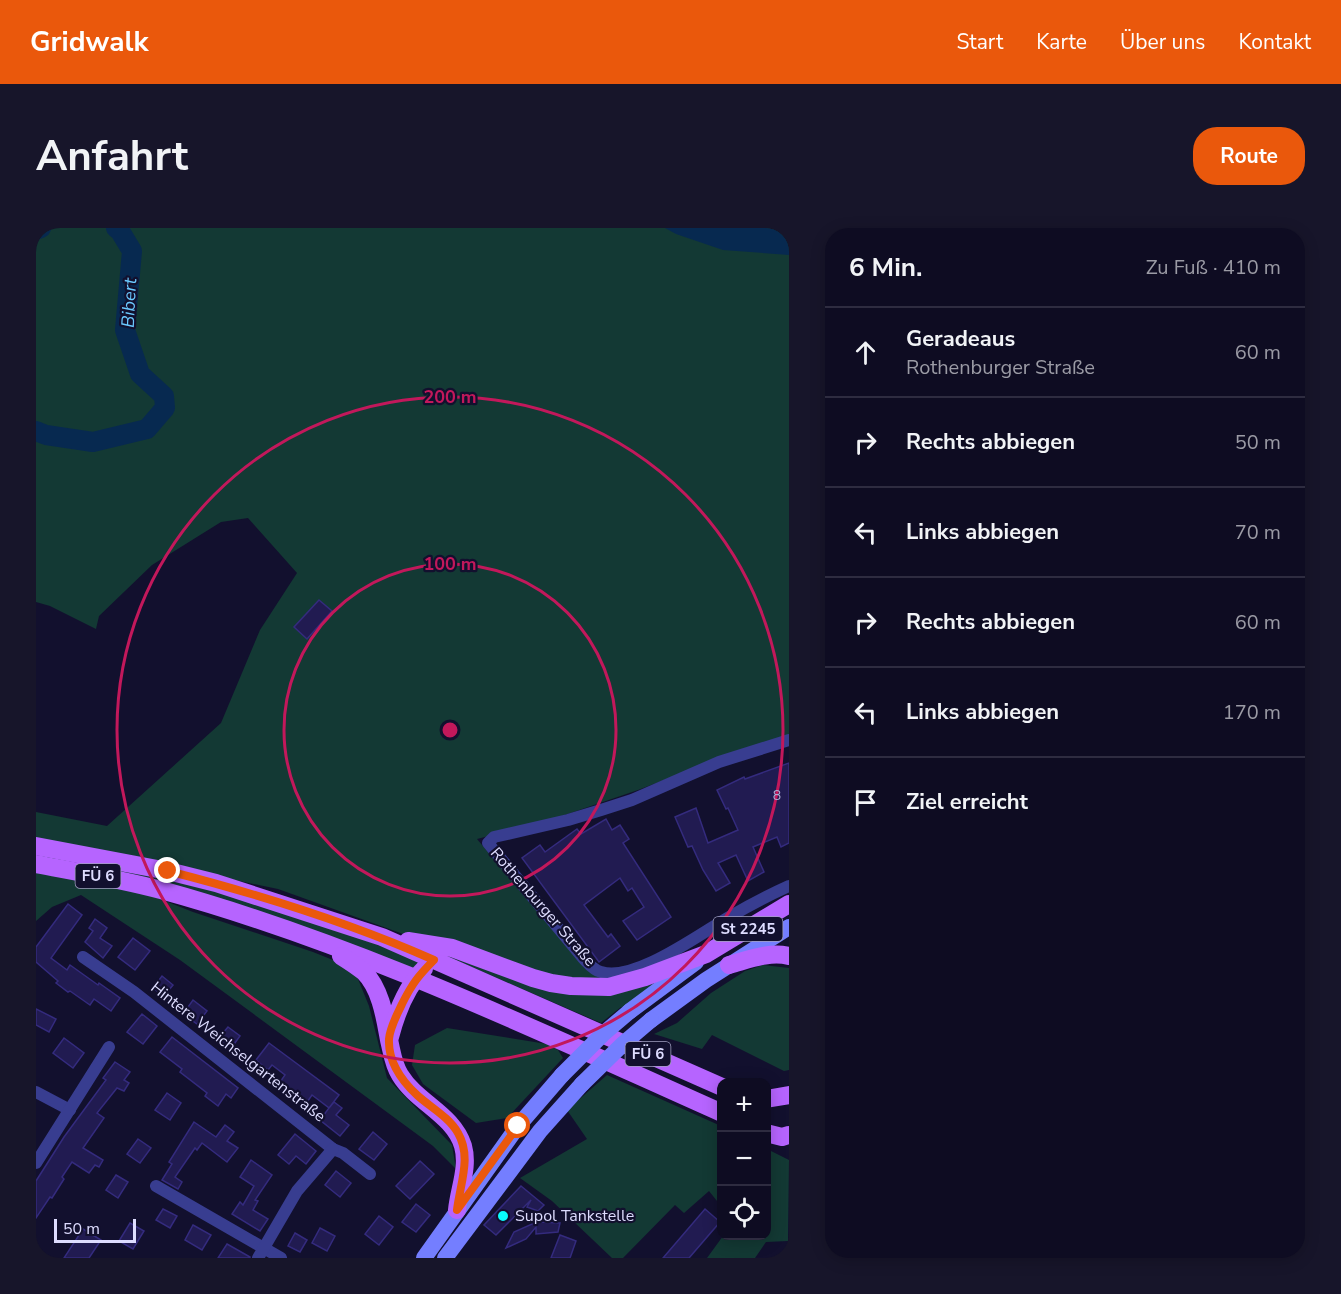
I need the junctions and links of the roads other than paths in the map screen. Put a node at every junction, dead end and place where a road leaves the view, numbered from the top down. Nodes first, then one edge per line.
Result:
1 (789, 741) edge
2 (36, 846) edge
3 (36, 864) edge
4 (789, 886) edge
5 (789, 904) edge
6 (789, 927) edge
7 (382, 937) junction
8 (321, 941) junction
9 (706, 954) junction
10 (789, 956) edge
11 (83, 957) dead end
12 (434, 960) junction
13 (729, 965) junction
14 (415, 978) junction
15 (389, 1039) junction
16 (110, 1047) dead end
17 (717, 1085) edge
18 (36, 1092) edge
19 (789, 1095) edge
20 (771, 1099) edge
21 (70, 1110) junction
22 (717, 1111) edge
23 (333, 1149) junction
24 (36, 1163) edge
25 (370, 1174) dead end
26 (156, 1186) dead end
27 (457, 1210) junction
28 (261, 1253) edge
29 (281, 1258) edge
30 (424, 1258) edge
31 (446, 1258) edge

1 - 4 street, Rothenburger Straße
2 - 7 main road, FÜ 6
3 - 8 main road, FÜ 6
5 - 9 main road, St 2245
6 - 13 main road, St 2245
7 - 9 main road
7 - 12 main road, FÜ 6
8 - 14 main road, FÜ 6
8 - 15 main road
9 - 27 main road, St 2245, bridge
10 - 13 main road
11 - 23 street, Hintere Weichselgartenstraße
12 - 14 main road
12 - 17 main road, FÜ 6
13 - 31 main road, St 2245, bridge
14 - 15 main road
14 - 22 main road, FÜ 6
15 - 27 main road
16 - 21 street
18 - 21 street
19 - 20 main road
21 - 24 street
23 - 25 street, Hintere Weichselgartenstraße
23 - 28 street
26 - 28 street
27 - 30 main road, St 2245
28 - 29 street

